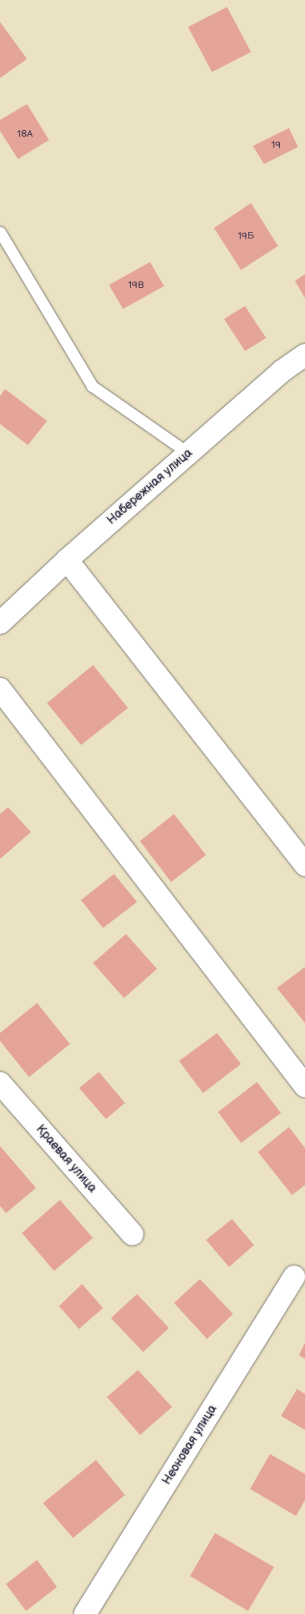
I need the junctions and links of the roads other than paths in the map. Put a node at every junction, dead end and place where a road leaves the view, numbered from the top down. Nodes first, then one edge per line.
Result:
1 (0, 232) edge
2 (305, 355) edge
3 (188, 453) junction
4 (67, 560) junction
5 (0, 623) edge
6 (0, 689) edge
7 (305, 865) edge
8 (0, 1083) edge
9 (305, 1086) edge
10 (132, 1234) dead end
11 (294, 1277) dead end
12 (85, 1614) edge

1 - 3 lane
2 - 3 street, Набережная улица
3 - 4 street, Набережная улица
4 - 5 street, Набережная улица
4 - 7 street
6 - 9 street
8 - 10 street, Краевая улица
11 - 12 street, Неоновая улица

